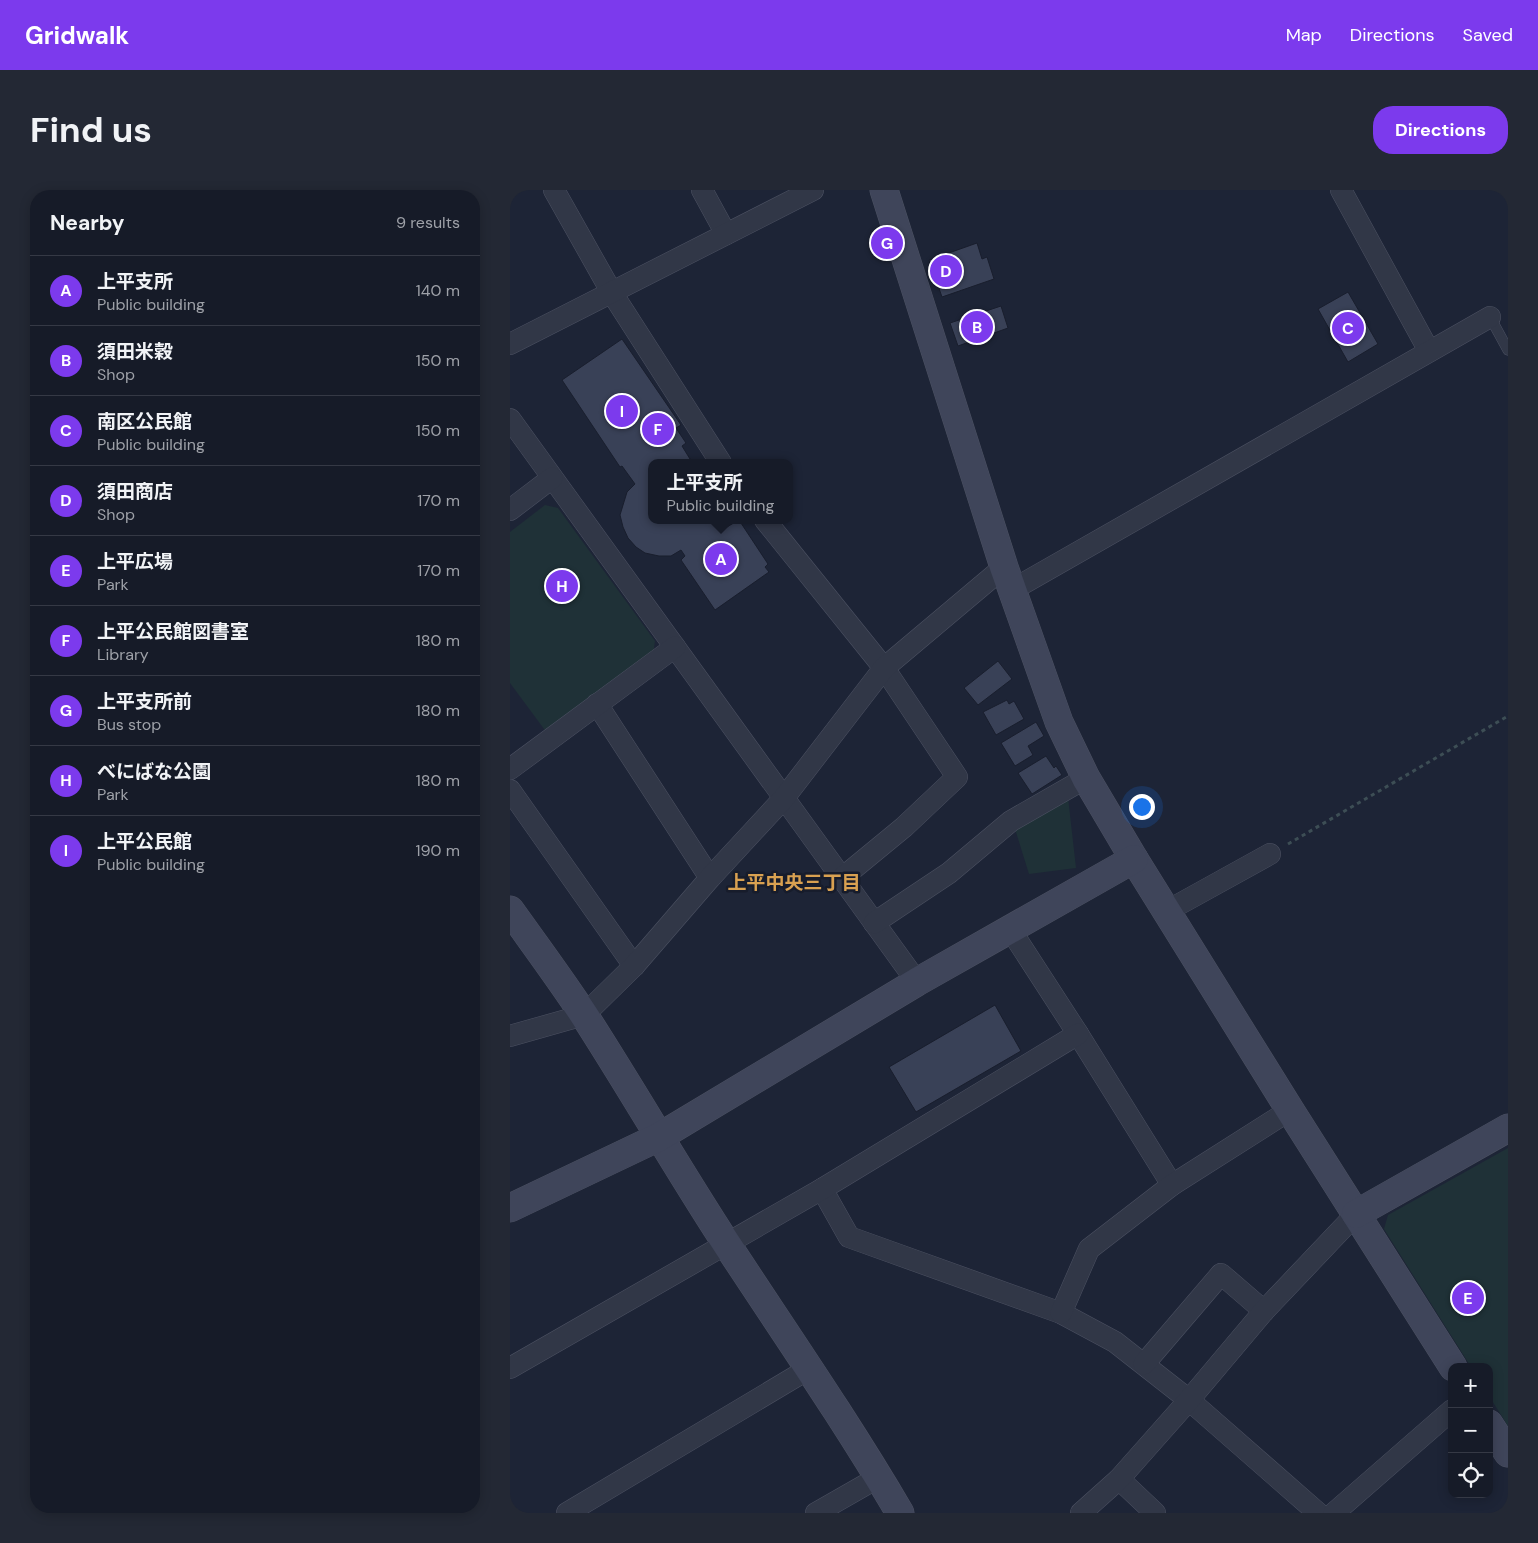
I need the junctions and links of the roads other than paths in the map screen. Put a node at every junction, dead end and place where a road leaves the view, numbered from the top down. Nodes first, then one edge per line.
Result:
1 (554, 190) edge
2 (702, 190) edge
3 (813, 190) edge
4 (884, 190) edge
5 (1341, 190) edge
6 (726, 234) junction
7 (612, 293) junction
8 (1490, 317) joint
9 (510, 344) edge
10 (1508, 350) edge
11 (1429, 351) junction
12 (510, 419) edge
13 (717, 459) edge
14 (552, 478) junction
15 (510, 510) edge
16 (768, 524) edge
17 (1008, 579) junction
18 (675, 647) junction
19 (884, 668) junction
20 (597, 704) junction
21 (510, 768) edge
22 (1086, 778) junction
23 (510, 790) edge
24 (784, 798) junction
25 (1270, 854) road end
26 (1134, 859) junction
27 (710, 878) junction
28 (842, 878) junction
29 (510, 910) edge
30 (1167, 912) junction
31 (874, 922) junction
32 (1010, 929) junction
33 (634, 966) junction
34 (917, 982) junction
35 (584, 1015) junction
36 (1078, 1034) junction
37 (510, 1036) edge
38 (1290, 1110) junction
39 (1508, 1128) edge
40 (659, 1137) junction
41 (1172, 1185) junction
42 (822, 1188) junction
43 (510, 1208) edge
44 (1356, 1214) junction
45 (726, 1243) junction
46 (1264, 1312) junction
47 (1061, 1313) junction
48 (1450, 1363) edge
49 (1144, 1364) junction
50 (510, 1368) edge
51 (810, 1368) junction
52 (1189, 1400) junction
53 (1448, 1413) edge
54 (1493, 1430) edge
55 (1508, 1453) edge
56 (879, 1477) junction
57 (1119, 1479) junction
58 (567, 1513) edge
59 (816, 1513) edge
60 (900, 1513) edge
61 (1081, 1513) edge
62 (1155, 1513) edge
63 (1318, 1513) edge
64 (1334, 1513) edge

1 - 7 street
2 - 6 street
3 - 6 street
4 - 17 street
5 - 11 street
6 - 7 street
7 - 9 street
7 - 13 street
8 - 10 lane
8 - 11 street
11 - 17 street
12 - 14 street
14 - 15 street
14 - 18 street
16 - 19 street
17 - 19 street
17 - 22 street
18 - 20 street
18 - 24 street
19 - 24 street
19 - 28 street
20 - 21 street
20 - 27 street
22 - 26 street
22 - 31 street
23 - 33 street
24 - 27 street
24 - 28 street
25 - 30 street
26 - 30 street
26 - 32 street
27 - 33 street
28 - 31 street
29 - 35 street
30 - 38 street
31 - 34 street
32 - 34 street
32 - 36 street
33 - 35 street
34 - 40 street
35 - 37 street
35 - 40 street
36 - 41 street
36 - 42 street
38 - 41 street
38 - 44 street
39 - 44 street
40 - 43 street
40 - 45 street
41 - 47 street
42 - 45 street
42 - 47 street
44 - 46 street
44 - 48 street
45 - 50 street
45 - 51 street
46 - 49 street
46 - 52 street
47 - 49 street
49 - 52 street
51 - 56 street
51 - 58 street
52 - 57 street
52 - 63 street
53 - 64 street
54 - 55 street
56 - 59 street
56 - 60 street
57 - 61 street
57 - 62 street

